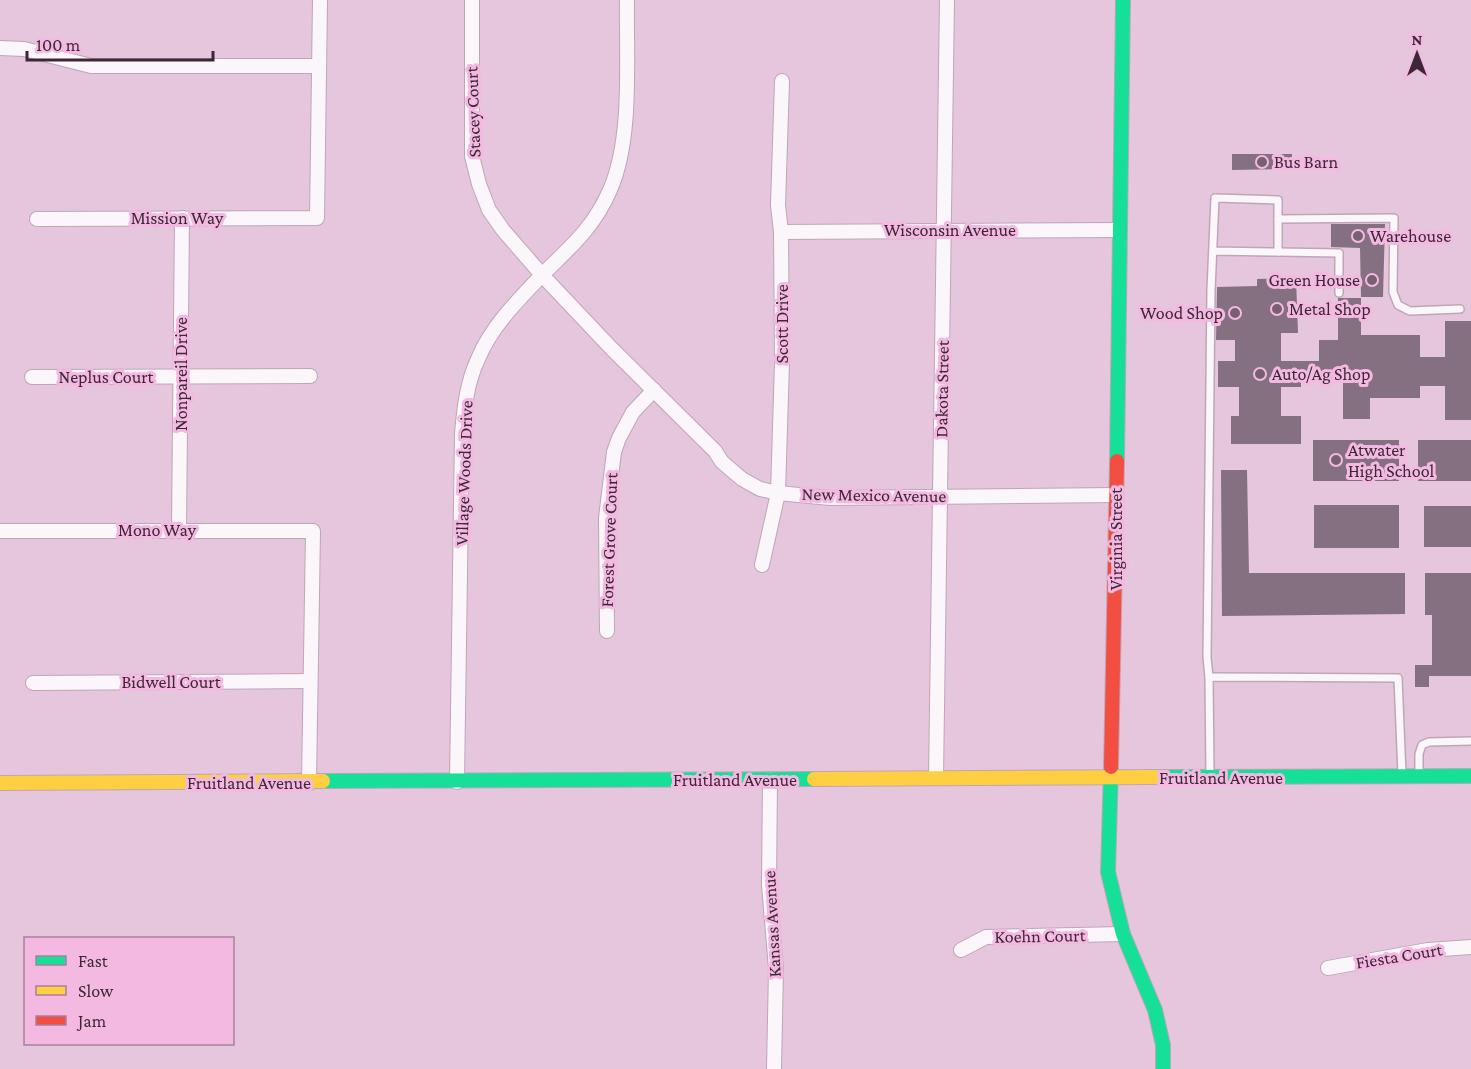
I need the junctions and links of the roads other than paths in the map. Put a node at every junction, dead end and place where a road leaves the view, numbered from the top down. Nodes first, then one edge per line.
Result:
1 (320, 0) edge
2 (472, 0) edge
3 (627, 0) edge
4 (947, 0) edge
5 (1123, 0) edge
6 (0, 48) edge
7 (319, 66) junction
8 (782, 81) dead end
9 (182, 218) junction
10 (37, 219) dead end
11 (1278, 219) junction
12 (944, 230) junction
13 (1120, 230) junction
14 (781, 232) junction
15 (1213, 251) junction
16 (1278, 252) junction
17 (542, 275) junction
18 (1339, 293) dead end
19 (1460, 309) dead end
20 (180, 376) junction
21 (310, 376) dead end
22 (32, 377) dead end
23 (654, 390) junction
24 (778, 493) junction
25 (1116, 495) junction
26 (940, 497) junction
27 (179, 529) junction
28 (0, 531) edge
29 (762, 565) dead end
30 (607, 631) dead end
31 (1209, 677) junction
32 (310, 681) junction
33 (33, 683) dead end
34 (1471, 741) edge
35 (1471, 776) edge
36 (1402, 777) junction
37 (1419, 777) junction
38 (936, 778) junction
39 (1111, 778) junction
40 (1210, 778) junction
41 (770, 779) junction
42 (458, 782) junction
43 (0, 783) edge
44 (309, 783) junction
45 (1123, 934) junction
46 (1471, 947) edge
47 (961, 950) dead end
48 (1328, 968) dead end
49 (774, 1069) edge
50 (1163, 1069) edge

1 - 7 street
2 - 17 street, Stacey Court
3 - 17 street, Village Woods Drive
4 - 12 street, Dakota Street
5 - 13 street, Virginia Street
6 - 7 street
7 - 9 street, Mission Way
8 - 14 street, Scott Drive
9 - 10 street, Mission Way
9 - 20 street, Nonpareil Drive
11 - 15 lane
11 - 16 lane
11 - 19 lane
12 - 13 street, Wisconsin Avenue
12 - 14 street, Wisconsin Avenue
12 - 26 street, Dakota Street
13 - 25 street, Virginia Street
14 - 24 street, Scott Drive
15 - 16 lane
15 - 31 lane
16 - 18 lane
17 - 23 street, New Mexico Avenue
17 - 42 street, Village Woods Drive
20 - 21 street, Neplus Court
20 - 22 street, Neplus Court
20 - 27 street, Nonpareil Drive
23 - 24 street, New Mexico Avenue
23 - 30 street, Forest Grove Court
24 - 26 street, New Mexico Avenue
24 - 29 street, Scott Drive
25 - 26 street, New Mexico Avenue
25 - 39 street, Virginia Street
26 - 38 street, Dakota Street
27 - 28 street, Mono Way
27 - 32 street, Mono Way
31 - 36 lane
31 - 40 lane
32 - 33 street, Bidwell Court
32 - 44 street
34 - 37 lane
35 - 37 street, Fruitland Avenue
36 - 37 street, Fruitland Avenue
36 - 40 street, Fruitland Avenue
38 - 39 street, Fruitland Avenue
38 - 41 street, Fruitland Avenue
39 - 40 street, Fruitland Avenue
39 - 45 street, Virginia Street
41 - 42 street, Fruitland Avenue
41 - 49 street, Kansas Avenue
42 - 44 street, Fruitland Avenue
43 - 44 street, Fruitland Avenue
45 - 47 street, Koehn Court
45 - 50 street, Virginia Street
46 - 48 street, Fiesta Court

